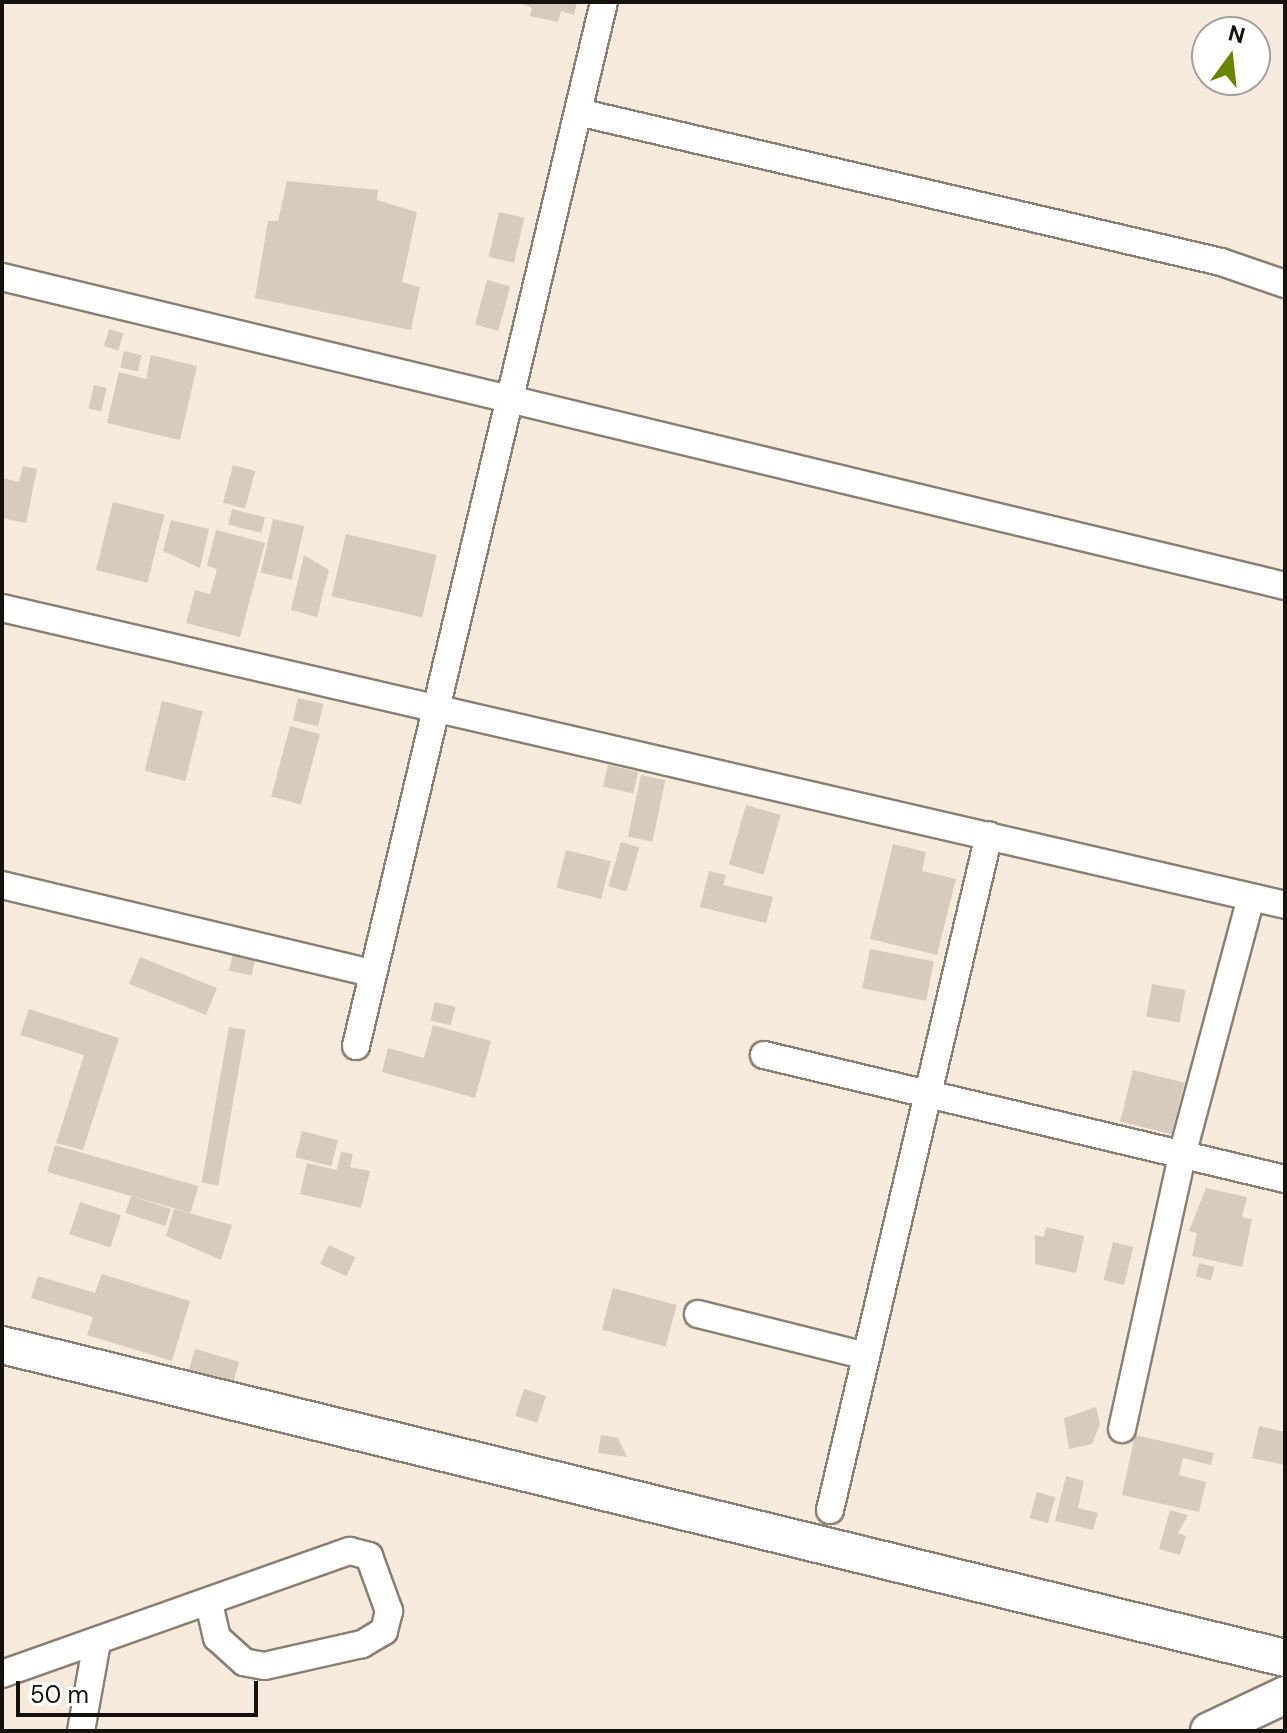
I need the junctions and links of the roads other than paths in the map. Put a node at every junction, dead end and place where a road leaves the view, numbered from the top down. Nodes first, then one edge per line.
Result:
1 (604, 2) edge
2 (578, 112) junction
3 (2, 277) edge
4 (1285, 284) edge
5 (509, 397) junction
6 (1285, 586) edge
7 (2, 608) edge
8 (441, 705) junction
9 (989, 835) junction
10 (2, 885) edge
11 (1251, 897) junction
12 (1285, 905) edge
13 (370, 973) junction
14 (356, 1046) dead end
15 (764, 1055) dead end
16 (930, 1095) junction
17 (1182, 1155) junction
18 (1285, 1179) edge
19 (698, 1314) dead end
20 (2, 1345) edge
21 (866, 1356) junction
22 (1122, 1429) dead end
23 (830, 1510) dead end
24 (209, 1602) junction
25 (97, 1642) junction
26 (1285, 1658) edge
27 (2, 1674) edge
28 (1285, 1695) edge
29 (78, 1730) edge
30 (1209, 1731) edge

1 - 2 street
2 - 4 street
2 - 5 street
3 - 5 street
5 - 6 street
5 - 8 street
7 - 8 street
8 - 9 street
8 - 13 street
9 - 11 street
9 - 16 street
10 - 13 street
11 - 12 street
11 - 17 street
13 - 14 street
15 - 16 street
16 - 17 street
16 - 21 street
17 - 18 street
17 - 22 street
19 - 21 street
20 - 26 street
21 - 23 street
24 - 24 street
24 - 25 street
25 - 27 street
25 - 29 street
28 - 30 street

